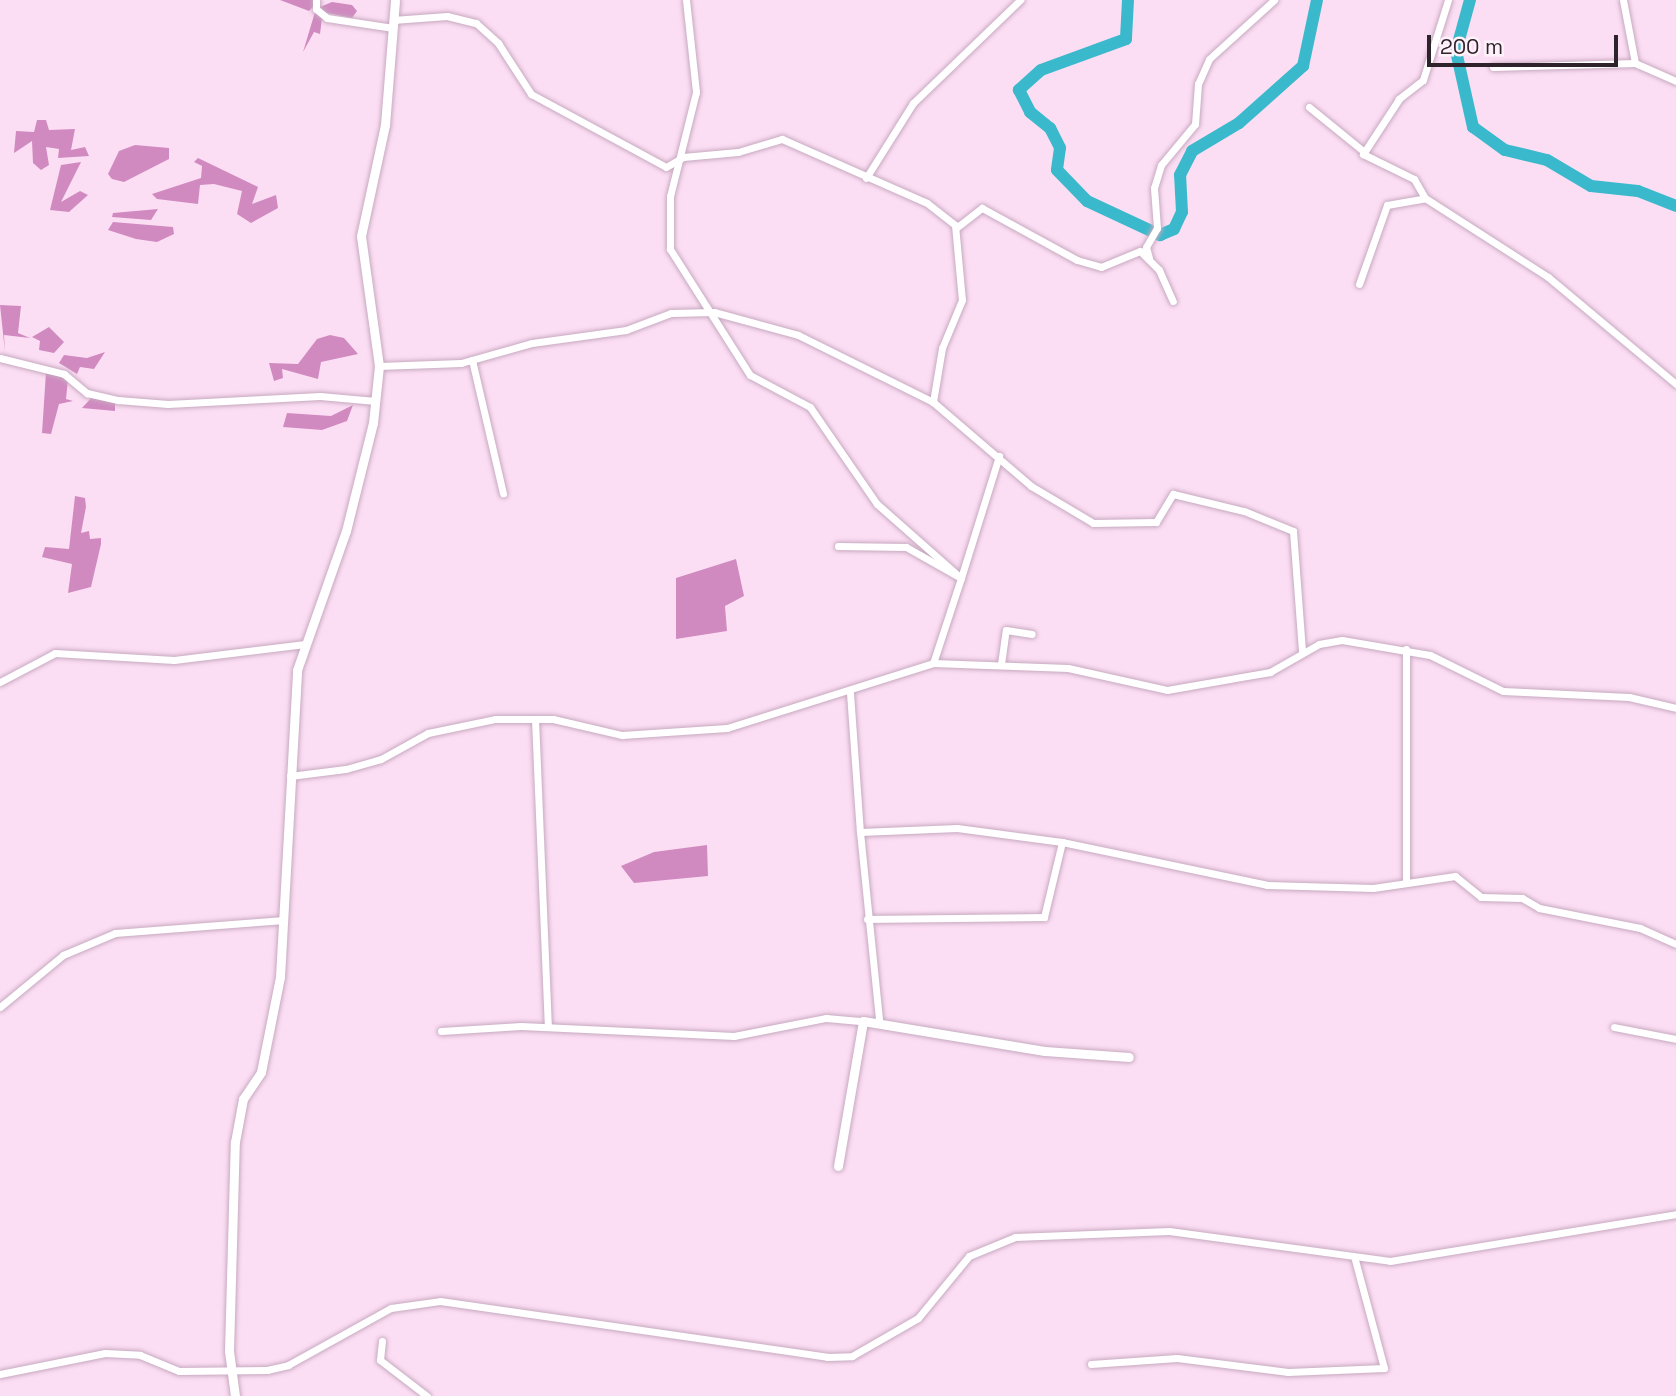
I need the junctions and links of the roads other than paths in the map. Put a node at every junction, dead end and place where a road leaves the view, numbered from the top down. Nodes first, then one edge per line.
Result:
1 (316, 0) edge
2 (395, 0) edge
3 (686, 0) edge
4 (1020, 0) edge
5 (1274, 0) edge
6 (1448, 0) edge
7 (1623, 0) edge
8 (393, 24) junction
9 (1635, 63) junction
10 (1493, 67) dead end
11 (1676, 81) edge
12 (1309, 107) dead end
13 (1362, 150) junction
14 (676, 162) junction
15 (866, 178) junction
16 (1425, 198) junction
17 (956, 228) junction
18 (1149, 258) junction
19 (1359, 284) dead end
20 (1173, 301) dead end
21 (714, 312) junction
22 (0, 358) edge
23 (472, 360) junction
24 (379, 366) junction
25 (1676, 384) edge
26 (376, 401) junction
27 (933, 402) junction
28 (999, 456) junction
29 (503, 493) dead end
30 (838, 546) dead end
31 (961, 578) junction
32 (1032, 634) dead end
33 (305, 644) junction
34 (1406, 649) junction
35 (1302, 652) junction
36 (933, 663) junction
37 (1001, 664) junction
38 (0, 682) edge
39 (850, 693) junction
40 (1676, 707) edge
41 (535, 719) junction
42 (290, 776) junction
43 (860, 832) junction
44 (1062, 842) junction
45 (1406, 884) junction
46 (867, 919) junction
47 (284, 920) junction
48 (1676, 944) edge
49 (0, 1007) edge
50 (879, 1020) junction
51 (863, 1021) junction
52 (548, 1027) junction
53 (1614, 1027) dead end
54 (441, 1031) dead end
55 (1676, 1039) edge
56 (1129, 1057) dead end
57 (838, 1166) dead end
58 (1676, 1214) edge
59 (1355, 1260) junction
60 (382, 1341) dead end
61 (1091, 1364) dead end
62 (230, 1373) junction
63 (0, 1374) edge
64 (235, 1396) edge
65 (427, 1396) edge

1 - 8 street
2 - 8 street
3 - 14 street
4 - 15 street
5 - 18 street
6 - 13 street
7 - 9 street
8 - 14 street
8 - 24 street
9 - 10 street
9 - 11 street
12 - 13 street
13 - 16 street
14 - 15 street
14 - 21 street
15 - 17 street
16 - 19 street
16 - 25 street
17 - 18 street
17 - 27 street
18 - 20 street
21 - 23 street
21 - 27 street
21 - 31 street
22 - 26 street
23 - 24 street
23 - 29 street
24 - 26 street
26 - 33 street
27 - 28 street
28 - 31 street
28 - 35 street
30 - 31 street
31 - 36 street
32 - 37 street
33 - 38 street
33 - 42 street
34 - 35 street
34 - 40 street
34 - 45 street
35 - 37 street
36 - 37 street
36 - 39 street
39 - 41 street
39 - 43 street
41 - 42 street
41 - 52 street
42 - 47 street
43 - 44 street
43 - 46 street
44 - 45 street
44 - 46 street
45 - 48 street
46 - 50 street
47 - 49 street
47 - 62 street
50 - 51 street
50 - 56 street
51 - 52 street
51 - 57 street
52 - 54 street
53 - 55 street
58 - 59 street
59 - 61 street
59 - 62 street
60 - 65 street
62 - 63 street
62 - 64 street

